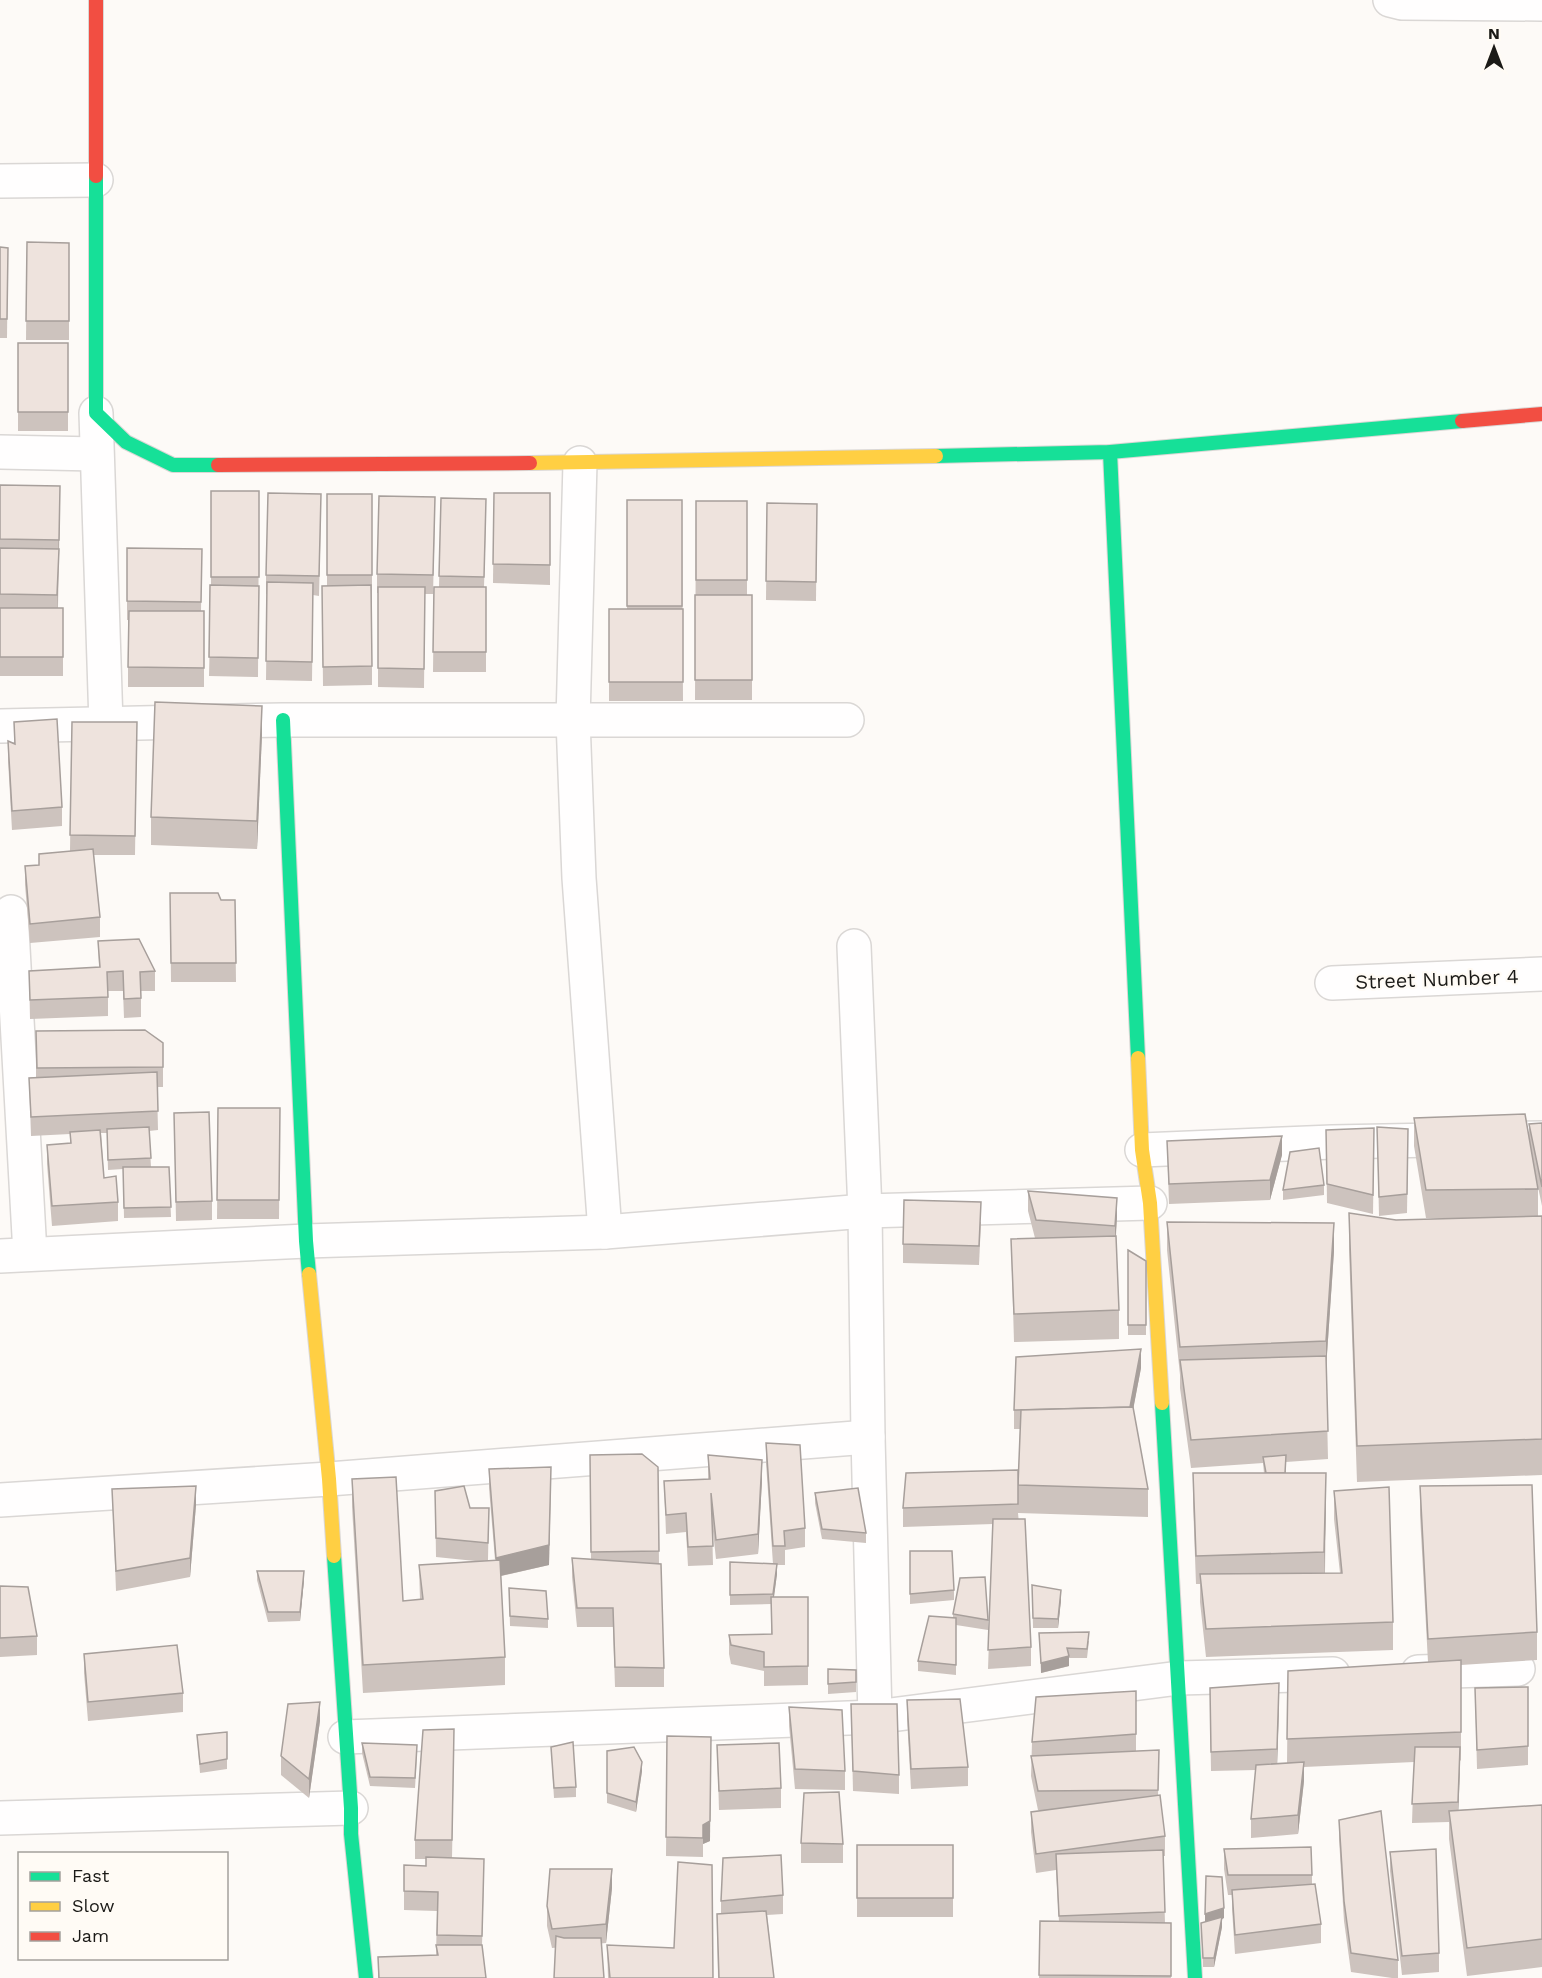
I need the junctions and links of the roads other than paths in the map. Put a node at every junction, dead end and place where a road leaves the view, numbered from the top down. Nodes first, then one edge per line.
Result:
1 (96, 0) edge
2 (1390, 0) edge
3 (1542, 4) edge
4 (96, 180) junction
5 (0, 181) edge
6 (96, 413) junction
7 (1542, 414) edge
8 (0, 452) edge
9 (1110, 452) junction
10 (96, 454) junction
11 (580, 463) junction
12 (283, 720) junction
13 (573, 720) junction
14 (847, 720) dead end
15 (106, 724) junction
16 (0, 726) edge
17 (11, 912) dead end
18 (854, 946) dead end
19 (1542, 974) edge
20 (1332, 983) dead end
21 (1542, 1138) edge
22 (1142, 1150) junction
23 (1150, 1203) junction
24 (865, 1210) junction
25 (605, 1232) junction
26 (306, 1241) junction
27 (15, 1255) edge
28 (868, 1437) junction
29 (329, 1479) junction
30 (0, 1500) edge
31 (1518, 1669) dead end
32 (1179, 1678) junction
33 (874, 1717) junction
34 (345, 1737) junction
35 (351, 1808) junction
36 (0, 1818) edge
37 (366, 1978) edge
38 (1195, 1978) edge

1 - 4 street
2 - 3 street
4 - 5 street
4 - 6 street
6 - 10 street
6 - 11 street
7 - 9 street
8 - 10 street
9 - 11 street
9 - 22 street
10 - 15 street
11 - 13 street
12 - 13 street
12 - 15 street
12 - 26 street
13 - 14 street
13 - 25 street
15 - 16 street
17 - 27 street
18 - 24 street
19 - 20 street, Street Number 4
21 - 22 street
22 - 23 street
23 - 24 street
23 - 32 street
24 - 25 street
24 - 28 street
25 - 26 street
26 - 27 street
26 - 29 street
28 - 29 street
28 - 33 street
29 - 30 street
29 - 34 street
31 - 32 street
32 - 33 street
32 - 38 street
33 - 34 street
34 - 35 street
35 - 36 street
35 - 37 street

